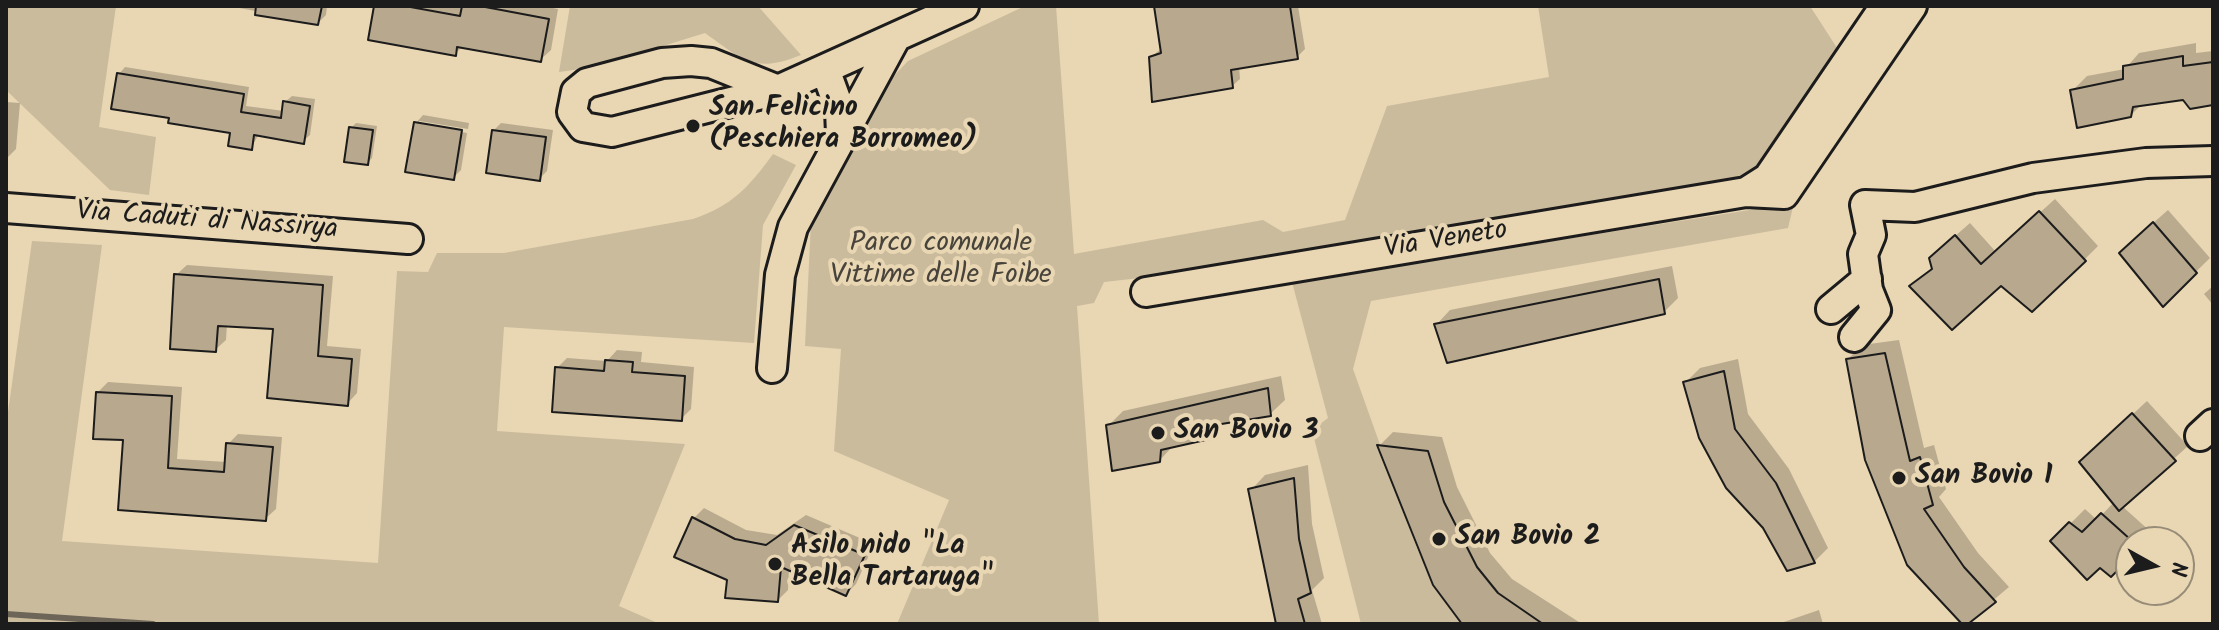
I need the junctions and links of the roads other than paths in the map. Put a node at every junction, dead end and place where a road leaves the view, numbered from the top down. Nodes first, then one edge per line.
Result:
1 (964, 6) edge
2 (1885, 6) edge
3 (1912, 6) edge
4 (896, 37) junction
5 (825, 69) junction
6 (778, 90) junction
7 (841, 134) junction
8 (2213, 161) edge
9 (1746, 192) junction
10 (6, 208) edge
11 (408, 239) dead end
12 (1867, 279) junction
13 (1146, 292) dead end
14 (1831, 309) dead end
15 (1854, 337) dead end
16 (772, 368) dead end

1 - 4 street
2 - 9 street
3 - 9 street, Via Veneto
4 - 5 street
4 - 7 street
5 - 6 street
5 - 7 street
6 - 6 street
7 - 16 street
8 - 12 street
9 - 13 street, Via Veneto
10 - 11 street, Via Caduti di Nassirya
12 - 14 street
12 - 15 street

